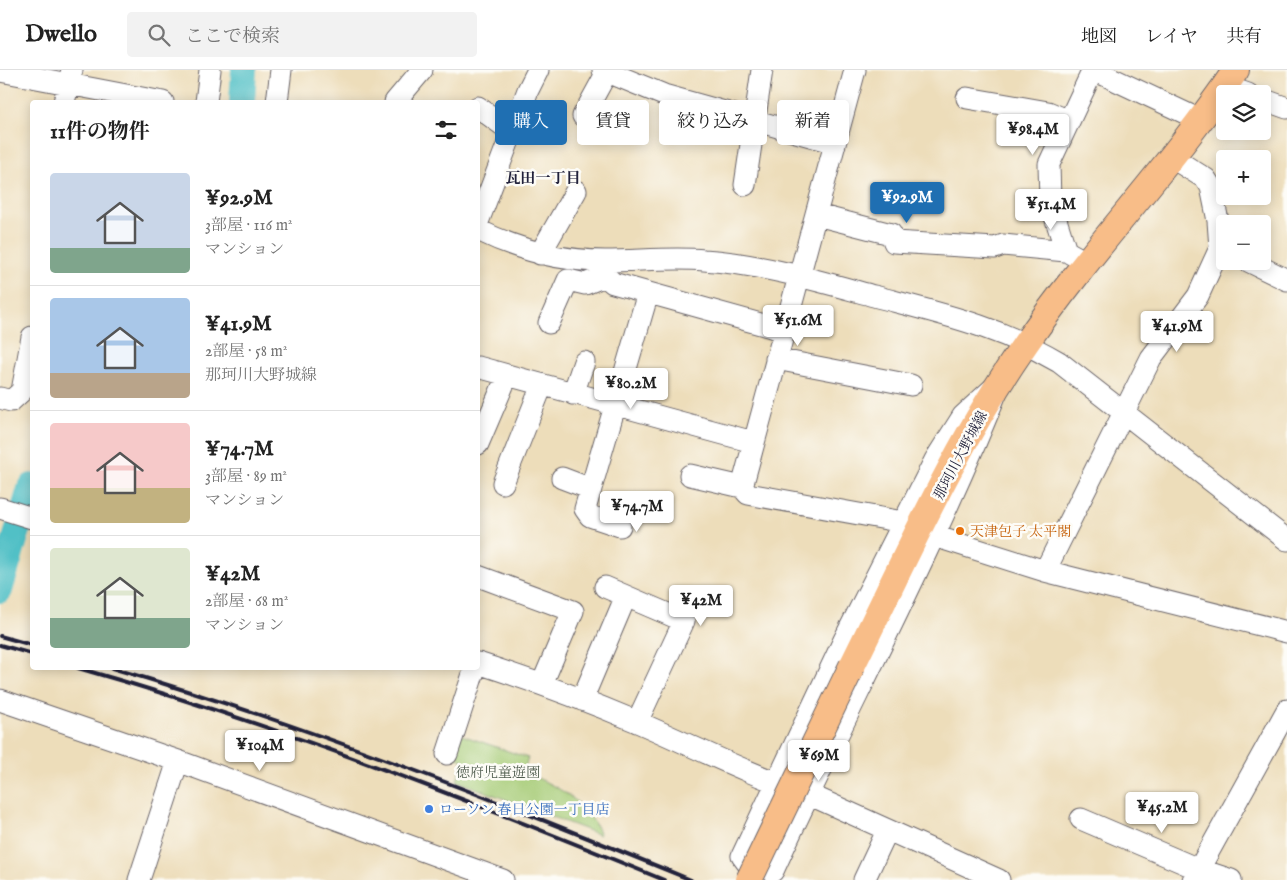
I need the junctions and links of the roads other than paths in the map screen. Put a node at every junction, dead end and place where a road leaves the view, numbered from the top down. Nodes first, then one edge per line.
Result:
1 (210, 70) edge
2 (281, 70) edge
3 (422, 70) edge
4 (538, 70) edge
5 (762, 70) edge
6 (855, 70) edge
7 (1094, 70) edge
8 (0, 71) edge
9 (605, 71) edge
10 (1236, 83) edge
11 (68, 86) edge
12 (967, 98) dead end
13 (151, 100) edge
14 (206, 100) edge
15 (277, 100) edge
16 (396, 100) edge
17 (525, 100) edge
18 (591, 100) edge
19 (682, 100) edge
20 (758, 100) edge
21 (847, 100) edge
22 (1271, 102) edge
23 (1287, 108) edge
24 (480, 109) edge
25 (495, 120) edge
26 (1198, 120) junction
27 (1070, 121) junction
28 (506, 145) edge
29 (751, 145) edge
30 (835, 145) edge
31 (1171, 157) junction
32 (745, 185) dead end
33 (576, 191) dead end
34 (482, 193) edge
35 (480, 208) edge
36 (818, 215) junction
37 (1217, 215) edge
38 (480, 231) edge
39 (540, 254) junction
40 (1076, 257) junction
41 (1216, 261) edge
42 (604, 269) junction
43 (1266, 270) edge
44 (800, 275) junction
45 (1287, 280) edge
46 (648, 293) junction
47 (550, 323) dead end
48 (784, 332) junction
49 (1026, 342) junction
50 (30, 347) edge
51 (776, 359) junction
52 (584, 362) dead end
53 (480, 368) edge
54 (507, 376) junction
55 (1001, 381) junction
56 (542, 385) junction
57 (911, 385) dead end
58 (572, 394) junction
59 (0, 398) edge
60 (614, 405) junction
61 (1125, 412) junction
62 (480, 439) edge
63 (753, 442) junction
64 (690, 474) dead end
65 (562, 478) dead end
66 (503, 483) dead end
67 (742, 487) junction
68 (591, 489) junction
69 (0, 508) edge
70 (30, 517) edge
71 (903, 522) junction
72 (619, 528) dead end
73 (934, 536) junction
74 (1287, 540) edge
75 (1045, 571) junction
76 (480, 577) edge
77 (605, 587) dead end
78 (626, 596) junction
79 (1287, 632) edge
80 (480, 664) edge
81 (474, 670) edge
82 (542, 684) junction
83 (582, 700) junction
84 (1, 705) edge
85 (1287, 710) edge
86 (637, 722) junction
87 (446, 754) dead end
88 (178, 761) junction
89 (776, 784) junction
90 (808, 794) junction
91 (1081, 819) dead end
92 (887, 831) junction
93 (1196, 874) edge
94 (139, 880) edge
95 (503, 880) edge
96 (749, 880) edge
97 (864, 880) edge
98 (999, 880) edge
99 (1231, 880) edge

1 - 14 street
2 - 15 street
3 - 16 street
4 - 17 street
5 - 20 street
6 - 21 street
7 - 26 street
7 - 27 street
8 - 11 street
9 - 18 street
9 - 19 street
10 - 26 main road, 那珂川大野城線
11 - 13 street
12 - 27 street
22 - 23 street
24 - 25 street
26 - 31 main road, 那珂川大野城線
27 - 40 street
28 - 34 street
29 - 32 street
30 - 36 street
31 - 37 street
31 - 40 main road, 那珂川大野城線
33 - 39 street
34 - 35 street
36 - 40 street
36 - 44 street
38 - 39 street
39 - 42 street
40 - 49 main road, 那珂川大野城線
41 - 61 street
42 - 44 street
42 - 46 street
42 - 47 street
43 - 45 street
44 - 48 street
44 - 49 street
46 - 48 street
46 - 60 street
48 - 51 street
49 - 55 main road, 那珂川大野城線
49 - 61 street
50 - 59 street
51 - 57 street
51 - 63 street
52 - 58 street
53 - 54 street
54 - 56 street
54 - 62 street
55 - 71 street
55 - 73 street
55 - 96 main road, 那珂川大野城線, bridge
56 - 58 street
56 - 66 street
58 - 60 street
60 - 63 street
60 - 68 street
61 - 74 street
61 - 75 street
63 - 67 street
64 - 67 street
65 - 68 street
67 - 71 street
68 - 72 street
69 - 70 street
71 - 89 street
73 - 75 street
73 - 90 street
75 - 79 street
76 - 82 street
77 - 78 street
78 - 83 street
78 - 86 street
80 - 82 street
81 - 87 street
82 - 83 street
83 - 86 street
84 - 88 street
85 - 93 street
86 - 89 street
88 - 94 street
88 - 95 street
89 - 90 street
89 - 90 street
90 - 92 street
91 - 93 street
92 - 97 street
92 - 98 street
93 - 99 street

